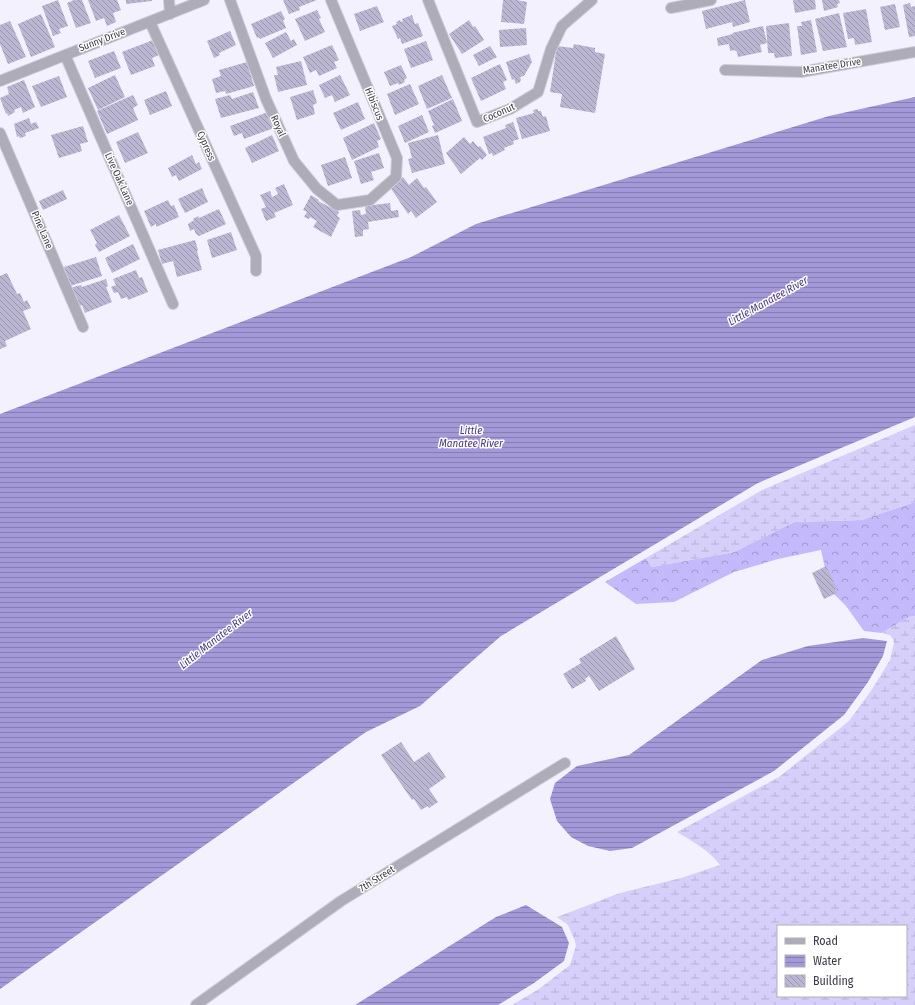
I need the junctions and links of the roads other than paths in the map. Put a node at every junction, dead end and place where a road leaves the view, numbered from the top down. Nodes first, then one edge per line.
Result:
1 (169, 0) edge
2 (204, 0) edge
3 (230, 0) edge
4 (331, 0) edge
5 (428, 0) edge
6 (592, 0) edge
7 (711, 0) edge
8 (671, 8) dead end
9 (170, 14) junction
10 (150, 22) junction
11 (915, 52) edge
12 (64, 55) junction
13 (725, 70) dead end
14 (0, 81) edge
15 (0, 133) edge
16 (370, 200) joint
17 (256, 271) dead end
18 (173, 304) dead end
19 (83, 328) dead end
20 (565, 763) dead end
21 (196, 1005) edge

1 - 9 street
2 - 9 street, Sunny Drive
3 - 16 street, Royal
4 - 16 street, Hibiscus
5 - 6 street, Coconut
7 - 8 street
9 - 10 street, Sunny Drive
10 - 12 street, Sunny Drive
10 - 17 street, Cypress
11 - 13 street, Manatee Drive
12 - 14 street, Sunny Drive
12 - 18 street, Live Oak Lane
15 - 19 street, Pine Lane
20 - 21 street, 7th Street

